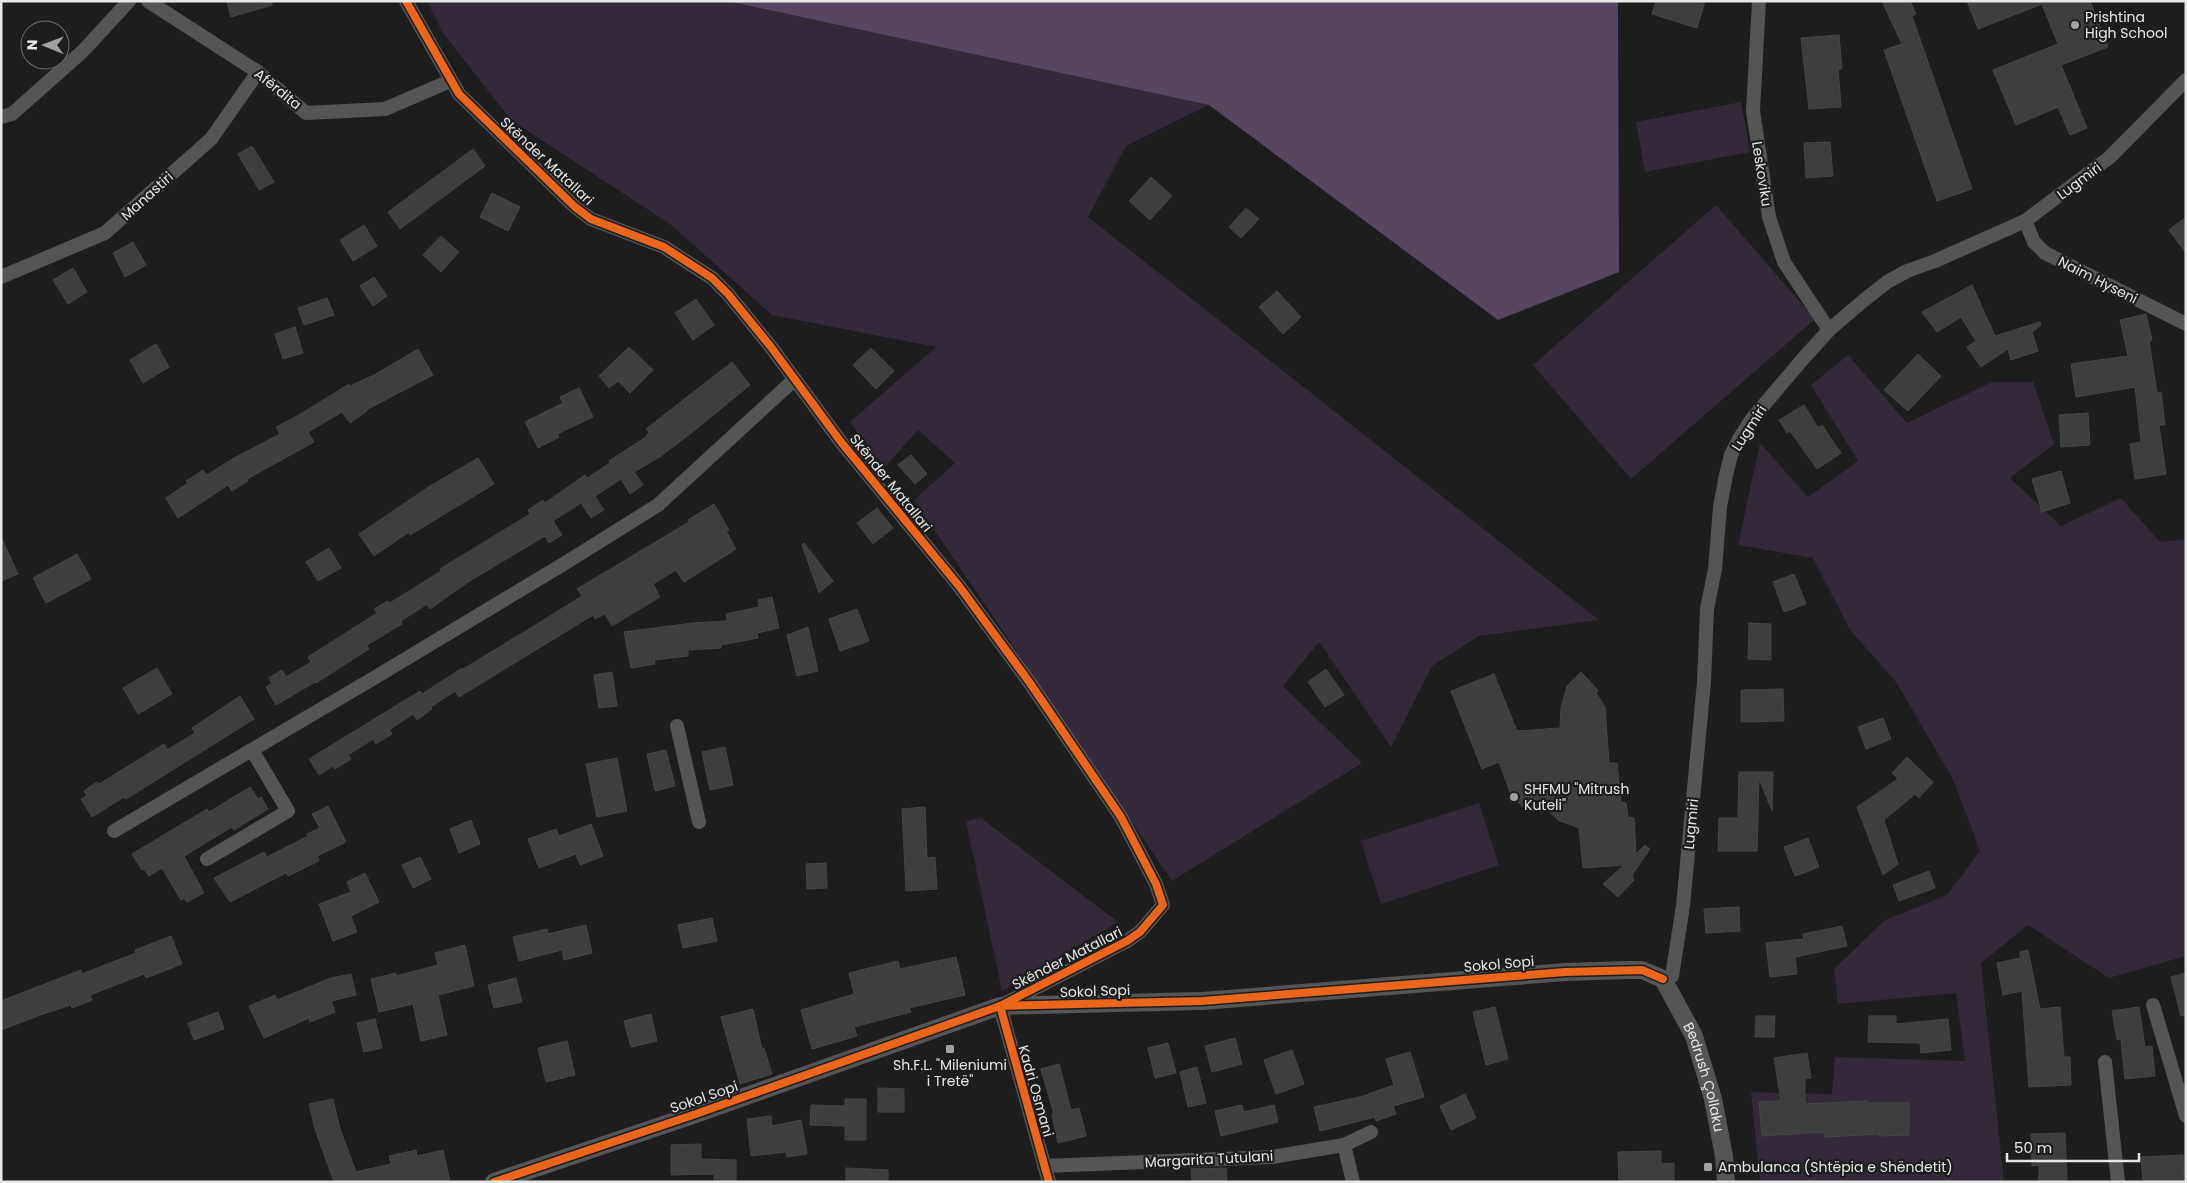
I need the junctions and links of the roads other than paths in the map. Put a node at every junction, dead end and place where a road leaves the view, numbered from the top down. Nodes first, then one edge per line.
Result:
1 (128, 1) edge
2 (148, 1) edge
3 (406, 1) edge
4 (1759, 1) edge
5 (258, 72) junction
6 (2186, 80) edge
7 (450, 81) junction
8 (1, 116) edge
9 (2025, 221) junction
10 (1, 277) edge
11 (2186, 324) edge
12 (1829, 330) junction
13 (795, 379) junction
14 (677, 726) dead end
15 (252, 750) junction
16 (698, 822) dead end
17 (114, 831) dead end
18 (206, 860) dead end
19 (1663, 979) junction
20 (2153, 1005) dead end
21 (1000, 1006) junction
22 (2105, 1062) dead end
23 (2186, 1116) edge
24 (1371, 1132) dead end
25 (1344, 1145) junction
26 (1044, 1166) junction
27 (494, 1182) edge
28 (1049, 1182) edge
29 (1353, 1182) edge
30 (1726, 1182) edge
31 (2118, 1182) edge

1 - 8 street
2 - 5 street, Afërdita
3 - 7 street, Skënder Matallari
4 - 12 street, Leskoviku
5 - 7 street, Afërdita
5 - 10 street, Manastiri
6 - 9 street, Lugmiri
7 - 13 street, Skënder Matallari
9 - 11 street, Naim Hyseni
9 - 12 street, Lugmiri
12 - 19 street, Lugmiri
13 - 15 street
13 - 21 street, Skënder Matallari
14 - 16 street
15 - 17 street
15 - 18 street
19 - 21 street, Sokol Sopi
19 - 30 street, Bedrush Çollaku
20 - 23 street
21 - 26 street, Kadri Osmani
21 - 27 street, Sokol Sopi
22 - 31 street
24 - 25 street, Margarita Tutulani
25 - 26 street, Margarita Tutulani
25 - 29 street
26 - 28 street, Kadri Osmani

